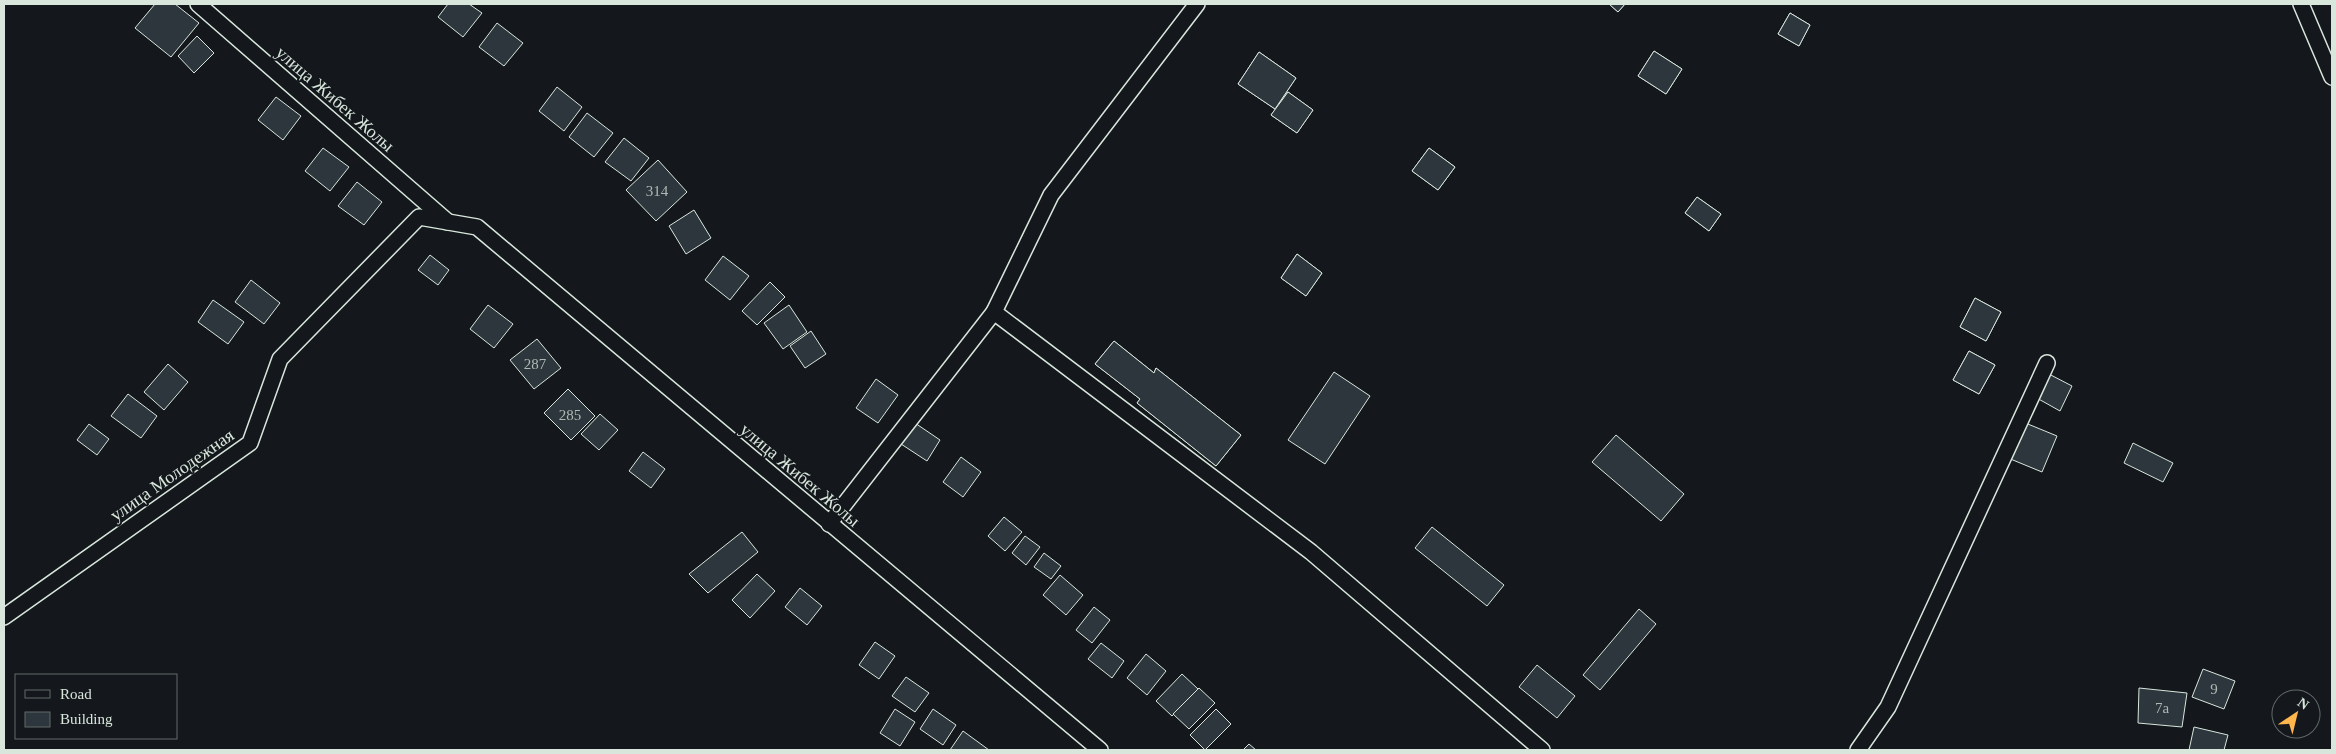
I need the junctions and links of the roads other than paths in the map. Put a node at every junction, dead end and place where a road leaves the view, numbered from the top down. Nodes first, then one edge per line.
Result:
1 (198, 4) edge
2 (1197, 4) edge
3 (2301, 4) edge
4 (2332, 77) edge
5 (448, 222) junction
6 (477, 226) joint
7 (994, 312) junction
8 (2047, 363) dead end
9 (829, 524) junction
10 (4, 617) edge
11 (1100, 750) edge
12 (1542, 750) edge
13 (1858, 750) edge

1 - 5 street, улица Жибек Жолы
2 - 7 street
3 - 4 street
5 - 6 street, улица Молодежная
5 - 10 street, улица Молодежная
6 - 9 street, улица Жибек Жолы
7 - 9 street
7 - 12 street
8 - 13 street
9 - 11 street, улица Жибек Жолы

